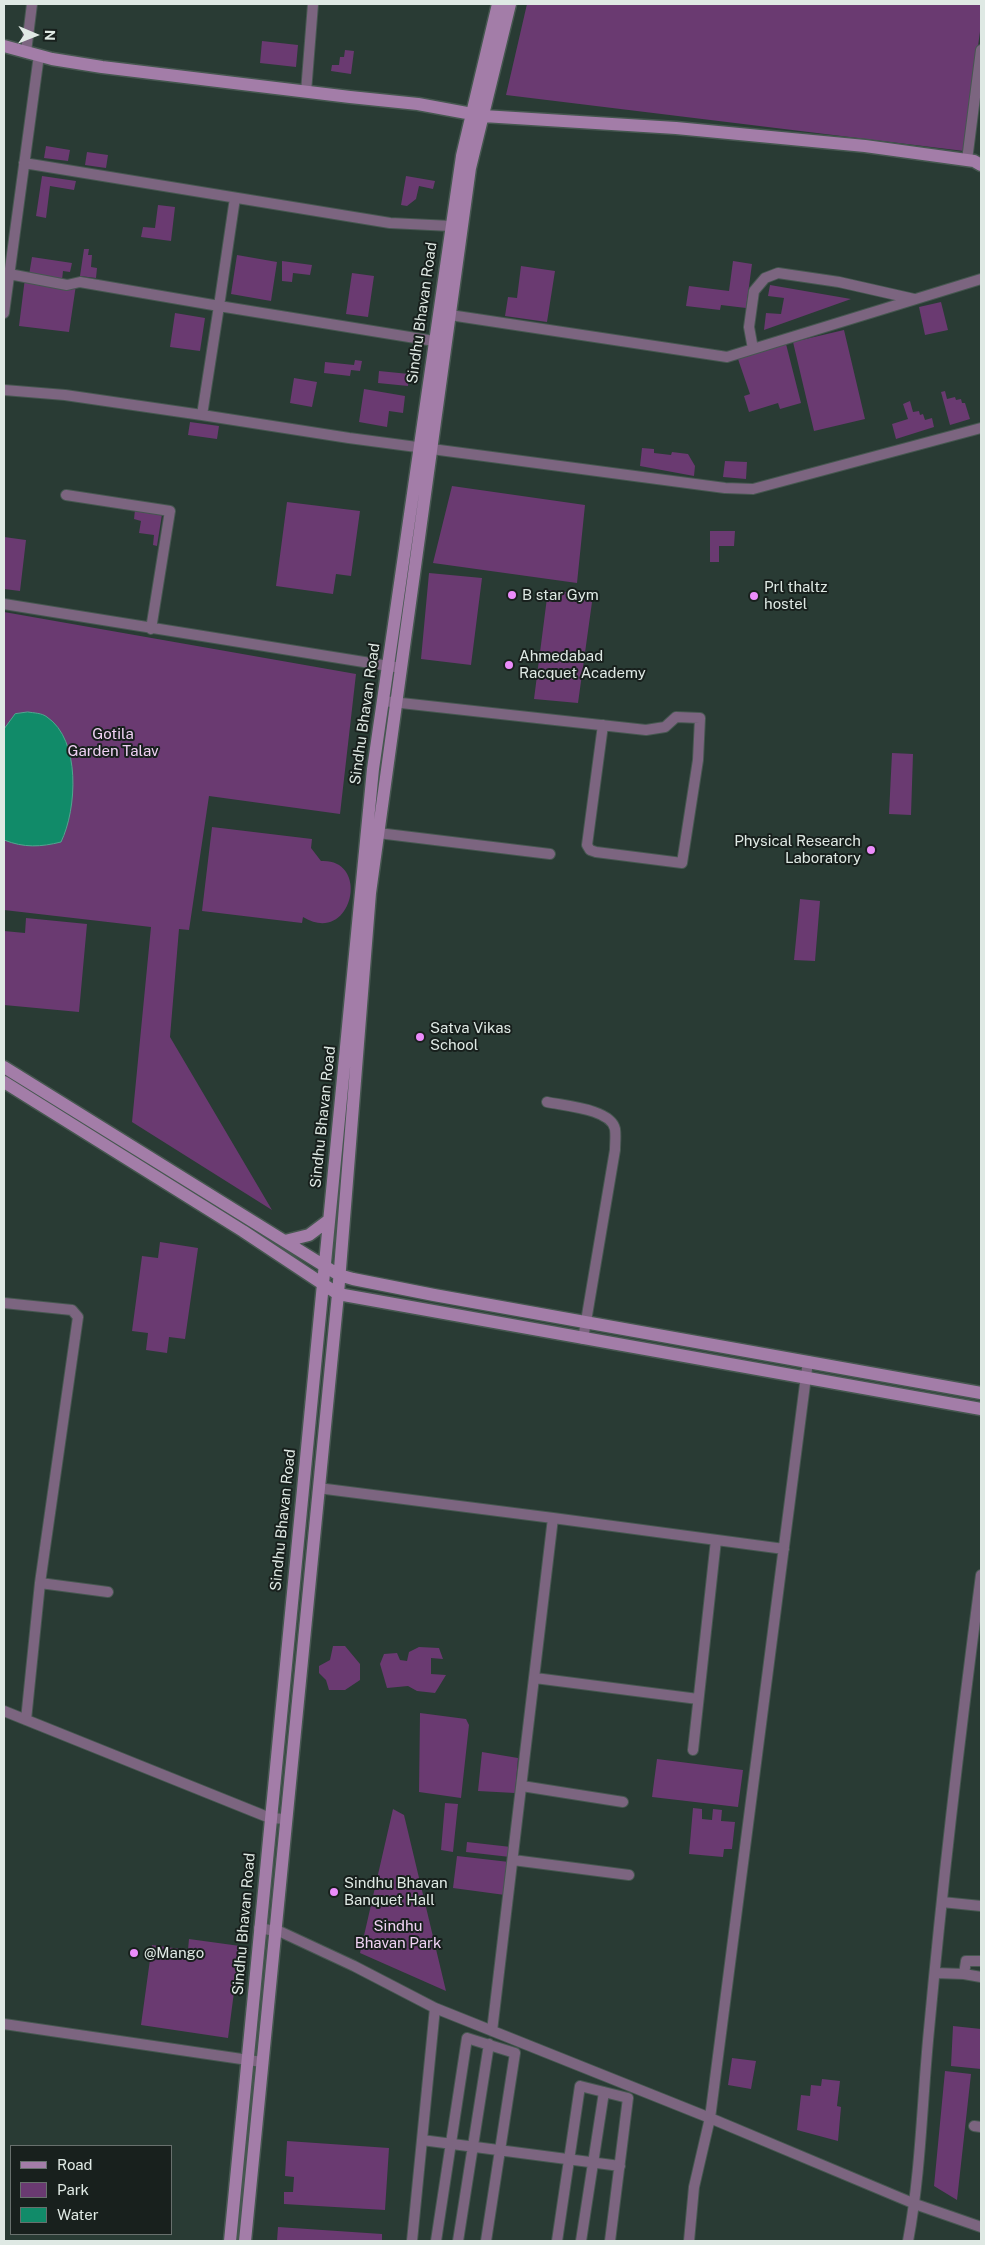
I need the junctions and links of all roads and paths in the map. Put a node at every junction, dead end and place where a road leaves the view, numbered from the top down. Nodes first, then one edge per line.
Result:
1 (32, 4) edge
2 (313, 4) edge
3 (498, 4) edge
4 (510, 4) edge
5 (4, 46) edge
6 (981, 50) edge
7 (33, 54) junction
8 (306, 92) junction
9 (477, 115) junction
10 (966, 160) junction
11 (24, 163) junction
12 (981, 165) edge
13 (235, 198) junction
14 (451, 226) junction
15 (9, 274) junction
16 (981, 279) edge
17 (5, 293) edge
18 (915, 299) junction
19 (219, 306) junction
20 (4, 314) edge
21 (450, 315) junction
22 (434, 341) junction
23 (753, 349) junction
24 (4, 390) edge
25 (202, 415) junction
26 (981, 428) edge
27 (426, 447) junction
28 (66, 495) dead end
29 (4, 604) edge
30 (151, 629) junction
31 (395, 667) junction
32 (390, 702) junction
33 (603, 725) junction
34 (378, 833) junction
35 (550, 854) dead end
36 (4, 1067) edge
37 (4, 1082) edge
38 (547, 1102) dead end
39 (329, 1220) junction
40 (285, 1241) junction
41 (324, 1267) junction
42 (339, 1275) junction
43 (322, 1284) junction
44 (338, 1294) junction
45 (4, 1303) edge
46 (586, 1322) junction
47 (583, 1339) junction
48 (808, 1361) junction
49 (806, 1379) junction
50 (981, 1393) edge
51 (981, 1409) edge
52 (318, 1488) junction
53 (553, 1518) junction
54 (716, 1540) junction
55 (784, 1549) junction
56 (981, 1575) edge
57 (40, 1583) junction
58 (108, 1592) dead end
59 (977, 1637) edge
60 (535, 1678) junction
61 (698, 1699) junction
62 (4, 1711) edge
63 (26, 1720) junction
64 (693, 1750) dead end
65 (522, 1786) junction
66 (623, 1802) dead end
67 (270, 1818) junction
68 (286, 1819) junction
69 (513, 1860) junction
70 (629, 1875) dead end
71 (942, 1902) junction
72 (981, 1906) edge
73 (259, 1928) junction
74 (275, 1930) junction
75 (981, 1961) edge
76 (935, 1973) junction
77 (964, 1974) junction
78 (981, 1976) edge
79 (435, 2008) junction
80 (4, 2024) edge
81 (492, 2031) junction
82 (489, 2044) junction
83 (247, 2061) junction
84 (262, 2062) junction
85 (582, 2067) junction
86 (580, 2086) junction
87 (604, 2092) junction
88 (710, 2118) junction
89 (422, 2140) junction
90 (451, 2144) junction
91 (472, 2147) junction
92 (499, 2150) junction
93 (570, 2160) junction
94 (592, 2162) junction
95 (620, 2166) junction
96 (915, 2204) junction
97 (981, 2227) edge
98 (230, 2241) edge
99 (244, 2241) edge
100 (412, 2241) edge
101 (436, 2241) edge
102 (458, 2241) edge
103 (486, 2241) edge
104 (557, 2241) edge
105 (581, 2241) edge
106 (610, 2241) edge
107 (689, 2241) edge
108 (908, 2241) edge

1 - 7 street
2 - 8 street
3 - 9 main road, Sindhu Bhavan Road
4 - 9 main road, Sindhu Bhavan Road
5 - 7 main road
6 - 10 street
7 - 8 main road
7 - 11 street
8 - 9 main road
9 - 10 main road
9 - 14 main road, Sindhu Bhavan Road
9 - 21 main road, Sindhu Bhavan Road
10 - 12 main road
11 - 13 street
11 - 15 street
13 - 14 street
13 - 19 street
14 - 22 main road, Sindhu Bhavan Road
15 - 17 street
15 - 19 street
16 - 18 street
17 - 20 street
18 - 23 street
18 - 23 street
19 - 22 street
19 - 25 street
21 - 23 street
21 - 27 main road, Sindhu Bhavan Road
22 - 27 main road, Sindhu Bhavan Road
24 - 25 street
25 - 27 street
26 - 27 street
27 - 31 main road, Sindhu Bhavan Road
28 - 30 street
29 - 30 street
30 - 31 street
31 - 32 main road, Sindhu Bhavan Road
32 - 33 street
32 - 34 main road, Sindhu Bhavan Road
32 - 39 main road, Sindhu Bhavan Road
33 - 33 street
34 - 35 street
34 - 42 main road, Sindhu Bhavan Road
36 - 40 main road
37 - 43 main road
38 - 46 street
39 - 40 main road
39 - 41 main road, Sindhu Bhavan Road
40 - 41 main road
41 - 42 main road
41 - 43 main road, Sindhu Bhavan Road
42 - 44 main road, Sindhu Bhavan Road
42 - 46 main road
43 - 44 main road
43 - 67 main road, Sindhu Bhavan Road
44 - 47 main road
44 - 52 main road, Sindhu Bhavan Road
45 - 57 street
46 - 47 street
46 - 48 main road
47 - 49 main road
48 - 49 street
48 - 50 main road
49 - 51 main road
49 - 55 street
52 - 53 street
52 - 68 main road, Sindhu Bhavan Road
53 - 54 street
53 - 60 street
54 - 55 street
54 - 61 street
55 - 88 street
56 - 59 street
57 - 58 street
57 - 63 street
59 - 71 street
60 - 61 street
60 - 65 street
61 - 64 street
62 - 63 street
63 - 67 street
65 - 66 street
65 - 69 street
67 - 68 street
67 - 73 main road, Sindhu Bhavan Road
68 - 74 main road, Sindhu Bhavan Road
69 - 70 street
69 - 81 street
71 - 72 street
71 - 76 street
73 - 74 street
73 - 83 main road, Sindhu Bhavan Road
74 - 79 street
74 - 84 main road, Sindhu Bhavan Road
75 - 77 street
76 - 77 street
76 - 96 street
77 - 78 street
79 - 81 street
79 - 89 street
80 - 83 street
81 - 85 street
82 - 90 street
82 - 91 street
82 - 92 street
83 - 84 street
83 - 98 main road, Sindhu Bhavan Road
84 - 99 main road, Sindhu Bhavan Road
85 - 86 street
85 - 88 street
86 - 87 street
86 - 93 street
87 - 94 street
87 - 95 street
88 - 96 street
88 - 107 street
89 - 90 street
89 - 100 street
90 - 91 street
90 - 101 street
91 - 92 street
91 - 102 street
92 - 93 street
92 - 103 street
93 - 94 street
93 - 104 street
94 - 95 street
94 - 105 street
95 - 106 street
96 - 97 street
96 - 108 street

